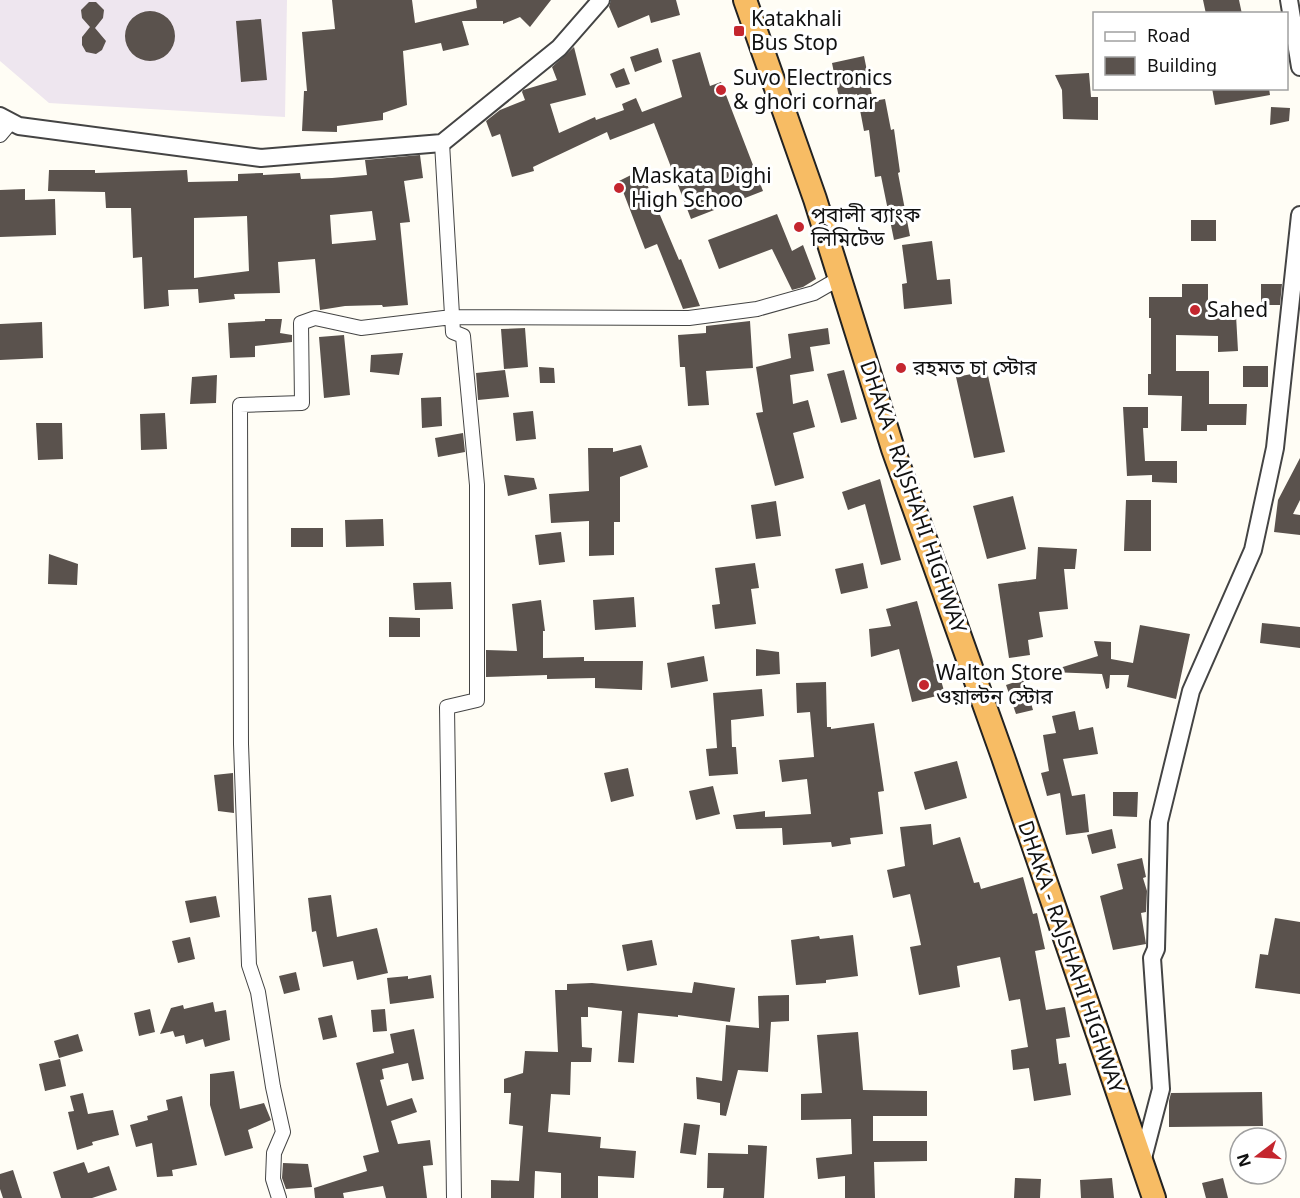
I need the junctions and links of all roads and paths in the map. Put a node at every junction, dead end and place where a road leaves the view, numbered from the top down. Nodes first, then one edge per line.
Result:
1 (601, 0) edge
2 (745, 0) edge
3 (1288, 0) edge
4 (1300, 67) edge
5 (6, 119) edge
6 (0, 135) edge
7 (442, 143) junction
8 (1300, 215) edge
9 (840, 278) junction
10 (452, 317) junction
11 (1142, 1162) junction
12 (279, 1198) edge
13 (454, 1198) edge
14 (1154, 1198) edge

1 - 7 street
2 - 9 highway, DHAKA - RAJSHAHI HIGHWAY
3 - 4 street
5 - 6 street
5 - 7 street
7 - 10 street
8 - 11 street
9 - 10 street
9 - 11 highway, DHAKA - RAJSHAHI HIGHWAY
10 - 12 street
10 - 13 street
11 - 14 highway, DHAKA - RAJSHAHI HIGHWAY

